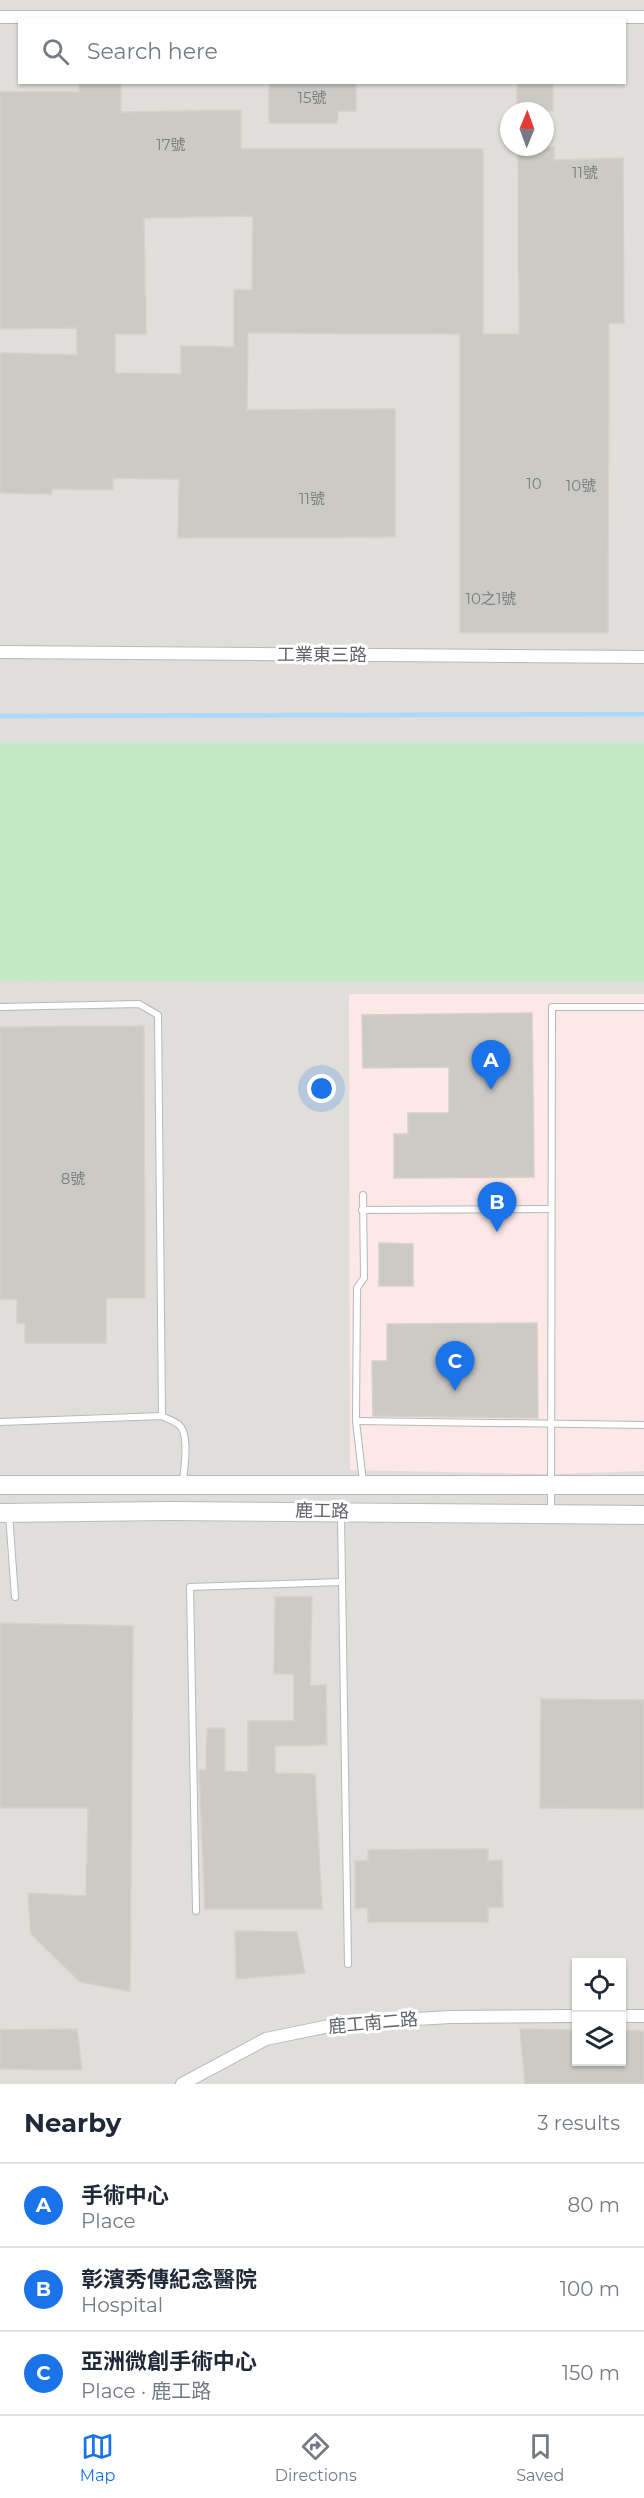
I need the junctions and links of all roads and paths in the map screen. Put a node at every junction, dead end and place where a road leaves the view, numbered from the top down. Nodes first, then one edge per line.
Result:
1 (0, 17) edge
2 (644, 18) edge
3 (0, 652) edge
4 (644, 657) edge
5 (0, 1007) edge
6 (644, 1007) edge
7 (363, 1195) dead end
8 (550, 1209) junction
9 (362, 1210) junction
10 (162, 1416) junction
11 (356, 1421) junction
12 (0, 1422) edge
13 (551, 1425) junction
14 (644, 1425) edge
15 (363, 1484) junction
16 (552, 1484) junction
17 (0, 1485) edge
18 (183, 1485) junction
19 (644, 1485) edge
20 (341, 1511) junction
21 (5, 1513) edge
22 (551, 1515) junction
23 (644, 1515) edge
24 (341, 1582) junction
25 (15, 1597) dead end
26 (196, 1911) dead end
27 (348, 1964) dead end
28 (572, 2016) edge
29 (626, 2016) edge
30 (644, 2016) edge
31 (182, 2084) edge

1 - 2 street
3 - 4 street, 工業東三路
5 - 10 lane
6 - 8 lane
7 - 9 lane
8 - 9 lane
8 - 13 lane
9 - 11 lane
10 - 12 lane
10 - 18 lane
11 - 13 lane
11 - 15 lane
13 - 14 lane
13 - 16 lane
15 - 16 street, 鹿工路
15 - 18 street, 鹿工路
16 - 19 street, 鹿工路
16 - 22 lane
17 - 18 street, 鹿工路
20 - 21 street, 鹿工路
20 - 22 street, 鹿工路
20 - 24 lane
21 - 25 lane
22 - 23 street, 鹿工路
24 - 26 lane
24 - 27 lane
28 - 31 street, 鹿工南二路
29 - 30 street

